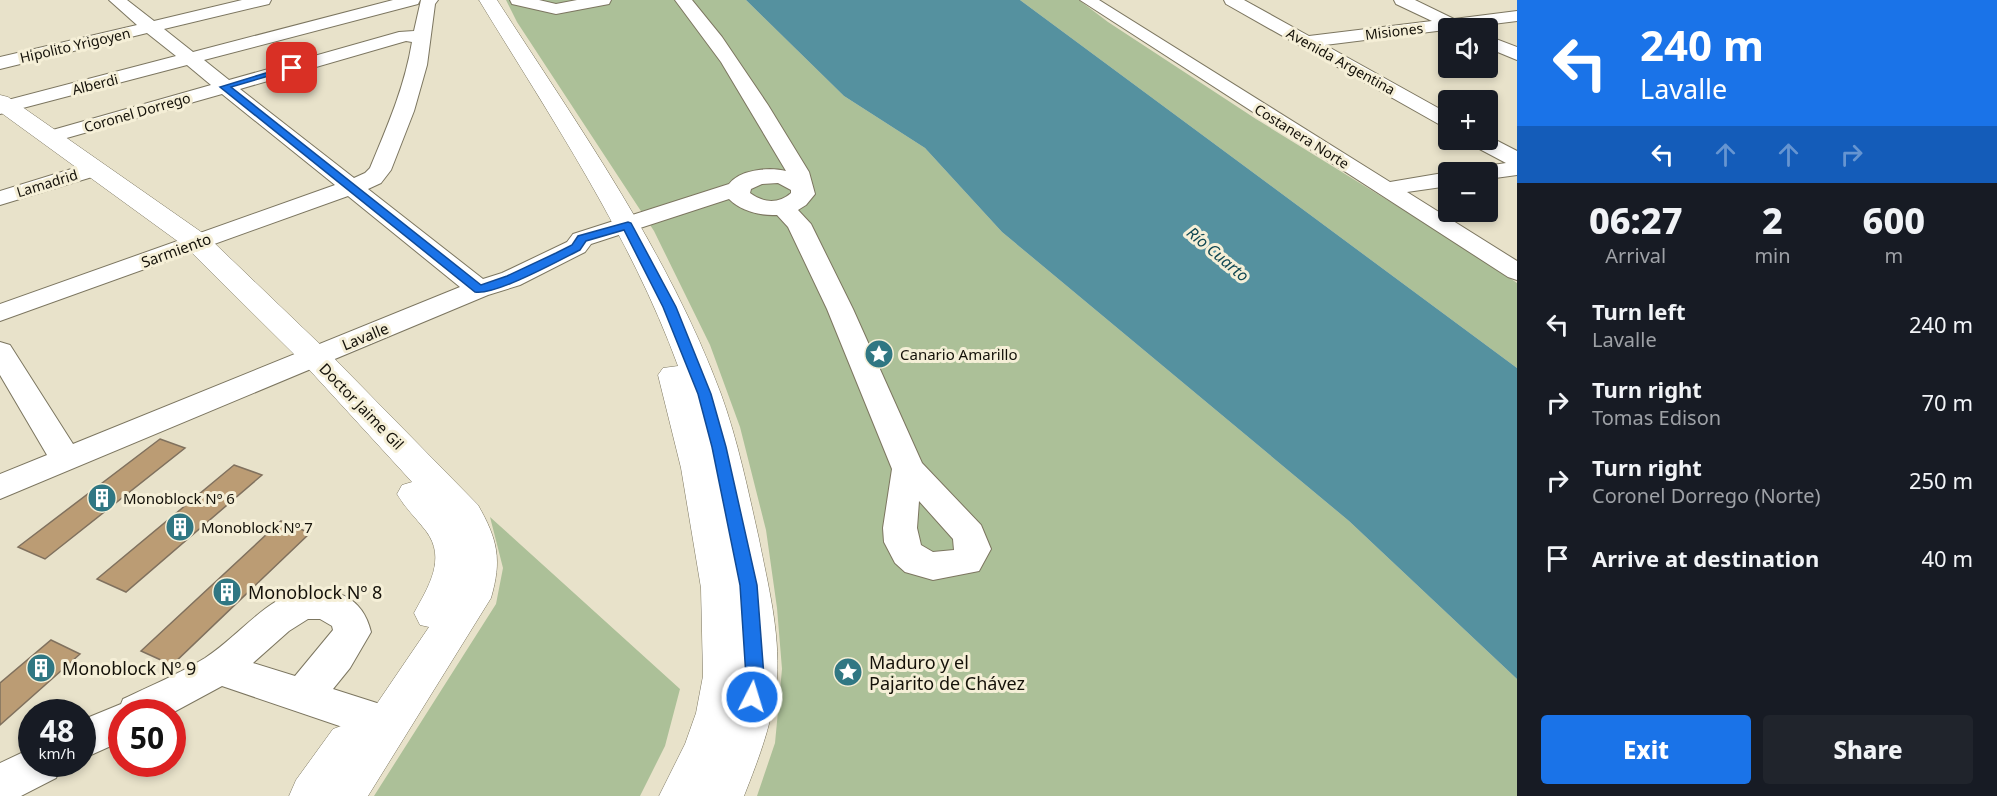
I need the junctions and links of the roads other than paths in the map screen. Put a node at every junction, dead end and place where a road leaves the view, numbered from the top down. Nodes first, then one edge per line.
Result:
1 (117, 0) edge
2 (263, 0) edge
3 (344, 0) edge
4 (475, 0) edge
5 (488, 0) edge
6 (518, 0) edge
7 (603, 0) edge
8 (683, 0) edge
9 (1232, 0) edge
10 (1402, 0) edge
11 (1090, 1) edge
12 (1121, 1) edge
13 (426, 2) edge
14 (365, 13) junction
15 (1517, 16) edge
16 (1440, 18) edge
17 (1498, 19) edge
18 (150, 27) junction
19 (1438, 28) edge
20 (413, 36) junction
21 (1306, 42) junction
22 (1498, 45) edge
23 (1517, 54) edge
24 (190, 59) junction
25 (0, 63) edge
26 (225, 87) junction
27 (2, 108) edge
28 (1438, 116) edge
29 (48, 137) junction
30 (780, 142) junction
31 (1498, 150) edge
32 (1517, 160) edge
33 (1517, 168) edge
34 (86, 171) junction
35 (1498, 171) edge
36 (1438, 181) edge
37 (352, 188) junction
38 (1386, 189) junction
39 (746, 191) junction
40 (0, 198) edge
41 (794, 205) junction
42 (619, 227) junction
43 (188, 245) junction
44 (1517, 272) edge
45 (479, 289) junction
46 (0, 313) edge
47 (0, 351) edge
48 (303, 361) junction
49 (66, 459) junction
50 (908, 469) dead end
51 (0, 487) edge
52 (219, 669) junction
53 (303, 696) junction
54 (162, 699) edge
55 (366, 717) junction
56 (18, 776) edge
57 (0, 785) edge
58 (313, 796) edge
59 (341, 796) edge
60 (683, 796) edge
61 (720, 796) edge

1 - 18 street
2 - 18 street, Hipolito Yrigoyen
3 - 14 street
4 - 42 main road
5 - 42 main road
6 - 7 street
8 - 30 street
9 - 21 street, Avenida Argentina
10 - 16 street
11 - 12 street
11 - 38 street, Costanera Norte
13 - 14 street, Alberdi
13 - 20 street, Sarmiento
14 - 20 street
14 - 24 street, Alberdi
15 - 17 street, Misiones
18 - 24 street
18 - 25 street, Hipolito Yrigoyen
19 - 21 street, Misiones
20 - 26 street, Coronel Dorrego
20 - 37 street, Sarmiento
21 - 28 street, Avenida Argentina
22 - 23 street
24 - 26 street
24 - 27 street, Alberdi
26 - 29 street, Coronel Dorrego
26 - 37 street
27 - 29 main road, Doctor Jaime Gil
27 - 34 main road, Doctor Jaime Gil
29 - 34 main road, Doctor Jaime Gil
30 - 39 street
30 - 41 street
31 - 32 street
33 - 35 street
34 - 40 street, Lamadrid
34 - 43 main road, Doctor Jaime Gil
36 - 38 street
37 - 43 street, Sarmiento
37 - 45 street
38 - 44 street, Costanera Norte
39 - 41 street
39 - 41 street
39 - 42 street, Lavalle
41 - 50 street
42 - 45 street, Lavalle
42 - 60 main road
42 - 61 main road
43 - 46 street, Sarmiento
43 - 48 main road, Doctor Jaime Gil
45 - 48 street, Lavalle
47 - 49 street
48 - 49 street, Lavalle
48 - 55 main road, Doctor Jaime Gil
48 - 59 main road, Doctor Jaime Gil
49 - 51 street, Lavalle
52 - 53 street
52 - 53 street
52 - 54 street
53 - 55 street
55 - 58 main road, Doctor Jaime Gil
56 - 57 street

